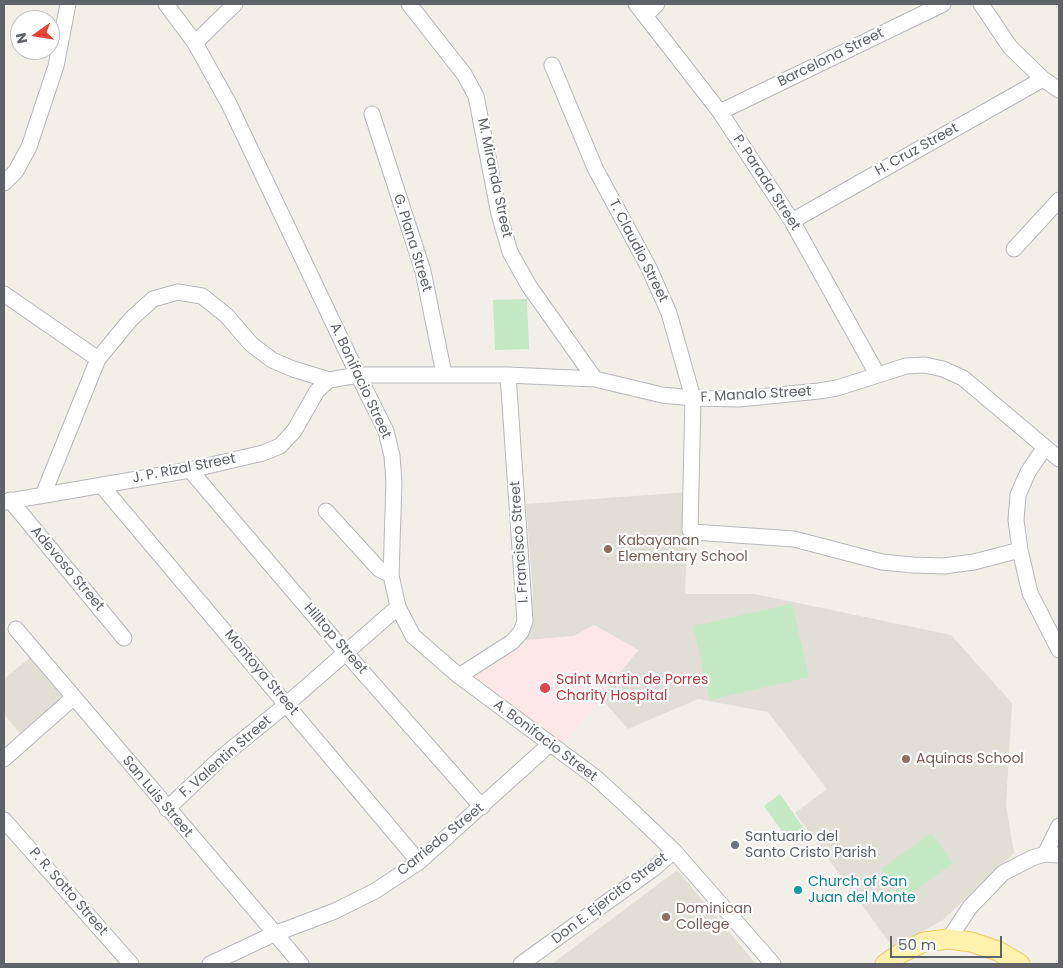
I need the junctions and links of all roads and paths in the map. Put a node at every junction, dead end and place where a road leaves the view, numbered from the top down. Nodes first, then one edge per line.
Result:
1 (68, 4) edge
2 (166, 4) edge
3 (235, 4) edge
4 (409, 4) edge
5 (657, 4) edge
6 (943, 4) edge
7 (981, 4) edge
8 (641, 9) edge
9 (195, 42) junction
10 (552, 65) dead end
11 (1043, 79) junction
12 (1059, 90) edge
13 (720, 112) junction
14 (372, 114) dead end
15 (4, 183) edge
16 (1059, 200) edge
17 (792, 221) junction
18 (1014, 249) dead end
19 (4, 294) edge
20 (98, 359) junction
21 (444, 374) junction
22 (877, 374) junction
23 (358, 375) junction
24 (508, 375) junction
25 (595, 379) junction
26 (329, 380) junction
27 (693, 398) junction
28 (1046, 447) junction
29 (1059, 460) edge
30 (190, 470) junction
31 (101, 485) junction
32 (43, 495) junction
33 (7, 501) edge
34 (326, 510) dead end
35 (1020, 550) junction
36 (391, 575) junction
37 (398, 607) junction
38 (16, 629) dead end
39 (124, 638) dead end
40 (1059, 650) edge
41 (345, 652) junction
42 (459, 676) junction
43 (74, 698) junction
44 (287, 704) junction
45 (550, 744) junction
46 (4, 759) edge
47 (482, 807) junction
48 (167, 809) junction
49 (4, 820) edge
50 (1059, 826) edge
51 (674, 851) junction
52 (1052, 855) edge
53 (419, 862) junction
54 (274, 934) junction
55 (949, 939) junction
56 (131, 964) edge
57 (210, 964) edge
58 (300, 964) edge
59 (521, 964) edge
60 (774, 964) edge
61 (886, 964) edge
62 (1020, 964) edge

1 - 15 street
2 - 9 street, A. Bonifacio Street
3 - 9 street
4 - 25 street, M. Miranda Street
5 - 8 street
6 - 13 street, Barcelona Street
7 - 11 street
8 - 13 street, P. Parada Street
9 - 23 street, A. Bonifacio Street
10 - 27 street, T. Claudio Street
11 - 12 street
11 - 17 street, H. Cruz Street
13 - 17 street, P. Parada Street
14 - 21 street, G. Plana Street
16 - 18 street
17 - 22 street, P. Parada Street
19 - 20 street
20 - 26 street
20 - 32 street
21 - 23 street, F. Manalo Street
21 - 24 street, F. Manalo Street
22 - 27 street, F. Manalo Street
22 - 28 street, F. Manalo Street
23 - 26 street, F. Manalo Street
23 - 36 street, A. Bonifacio Street
24 - 25 street, F. Manalo Street
24 - 42 street, I. Francisco Street
25 - 27 street, F. Manalo Street
26 - 30 street, J. P. Rizal Street
27 - 35 street, T. Claudio Street
28 - 29 street, F. Manalo Street
28 - 35 street
30 - 31 street, J. P. Rizal Street
30 - 41 street, Hilltop Street
31 - 32 street, J. P. Rizal Street
31 - 44 street, Montoya Street
32 - 33 street, J. P. Rizal Street
33 - 39 street, Adevoso Street
34 - 36 street
35 - 40 street
36 - 37 street, A. Bonifacio Street
37 - 41 street, F. Valentin Street
37 - 42 street, A. Bonifacio Street
38 - 43 street, San Luis Street
41 - 44 street, F. Valentin Street
41 - 47 street, Hilltop Street
42 - 45 street, A. Bonifacio Street
43 - 46 street
43 - 48 street, San Luis Street
44 - 48 street, F. Valentin Street
44 - 53 street, Montoya Street
45 - 47 street, Carriedo Street
45 - 51 street, A. Bonifacio Street
47 - 53 street, Carriedo Street
48 - 54 street, San Luis Street
49 - 56 street, P. R. Sotto Street
50 - 52 street
51 - 59 street, Don E. Ejercito Street
51 - 60 street, A. Bonifacio Street
52 - 55 street
53 - 54 street, Carriedo Street
54 - 57 street, Carriedo Street
54 - 58 street, San Luis Street
55 - 61 main road
55 - 62 main road

